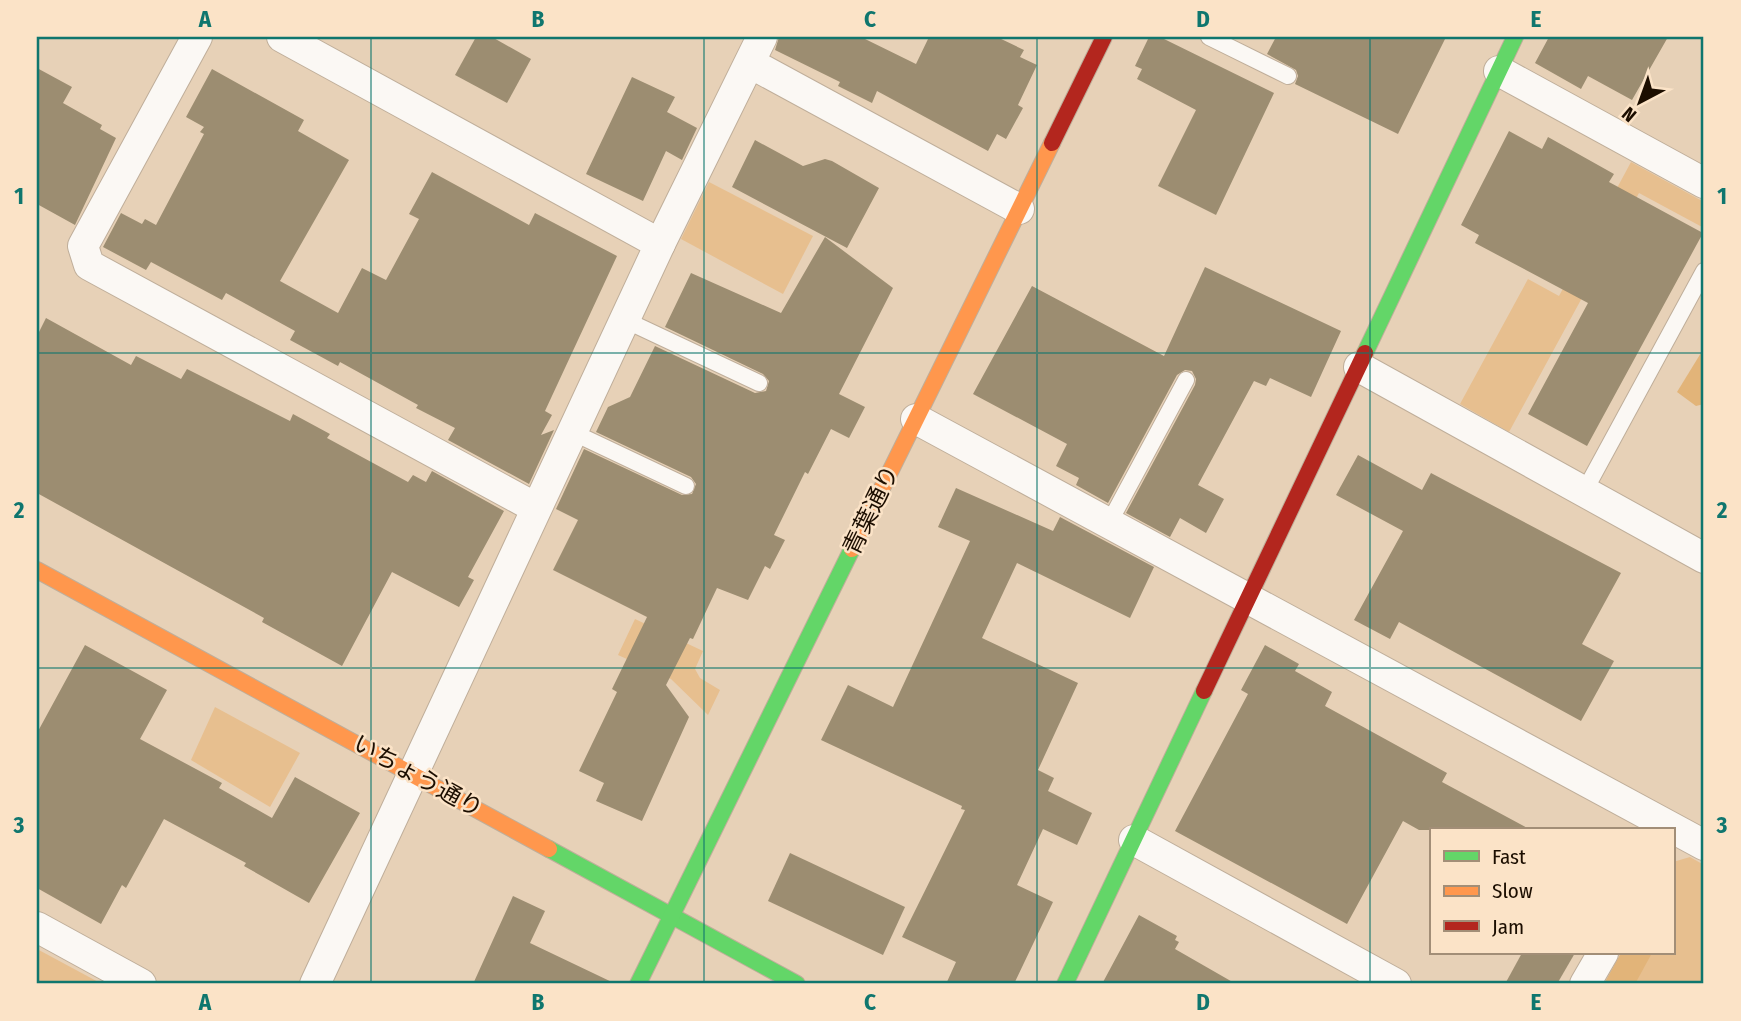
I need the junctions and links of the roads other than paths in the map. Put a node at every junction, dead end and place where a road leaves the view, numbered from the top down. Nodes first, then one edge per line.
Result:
1 (197, 37) edge
2 (282, 37) edge
3 (1104, 37) edge
4 (1209, 37) edge
5 (1515, 37) edge
6 (756, 50) edge
7 (1499, 71) junction
8 (1287, 76) dead end
9 (1704, 183) edge
10 (1019, 209) junction
11 (660, 244) junction
12 (1704, 271) edge
13 (625, 320) junction
14 (1359, 367) junction
15 (1186, 380) dead end
16 (759, 383) dead end
17 (916, 419) junction
18 (572, 432) junction
19 (686, 486) dead end
20 (1584, 492) junction
21 (536, 508) junction
22 (1109, 523) junction
23 (1701, 549) edge
24 (37, 570) edge
25 (1249, 598) junction
26 (411, 772) junction
27 (1669, 828) edge
28 (1674, 830) edge
29 (1133, 840) junction
30 (1704, 845) edge
31 (672, 915) junction
32 (37, 927) edge
33 (1601, 954) edge
34 (141, 984) edge
35 (315, 984) edge
36 (638, 984) edge
37 (797, 984) edge
38 (1065, 984) edge
39 (1396, 984) edge
40 (1585, 984) edge

1 - 21 street
2 - 11 street
3 - 10 street, 青葉通り
4 - 8 lane
5 - 7 street
6 - 10 street
6 - 11 street
7 - 9 street
7 - 14 street
10 - 17 street, 青葉通り
11 - 13 street
12 - 20 lane
13 - 16 lane
13 - 18 street
14 - 20 street
14 - 25 street
15 - 22 lane
17 - 22 street
17 - 31 street, 青葉通り
18 - 19 lane
18 - 21 street
20 - 23 street
21 - 26 street
22 - 25 street
24 - 26 street, いちょう通り
25 - 27 street
25 - 29 street
26 - 31 street, いちょう通り
26 - 35 street
28 - 30 street
29 - 38 street
29 - 39 street
31 - 36 street, 青葉通り
31 - 37 street, いちょう通り
32 - 34 street
33 - 40 street

